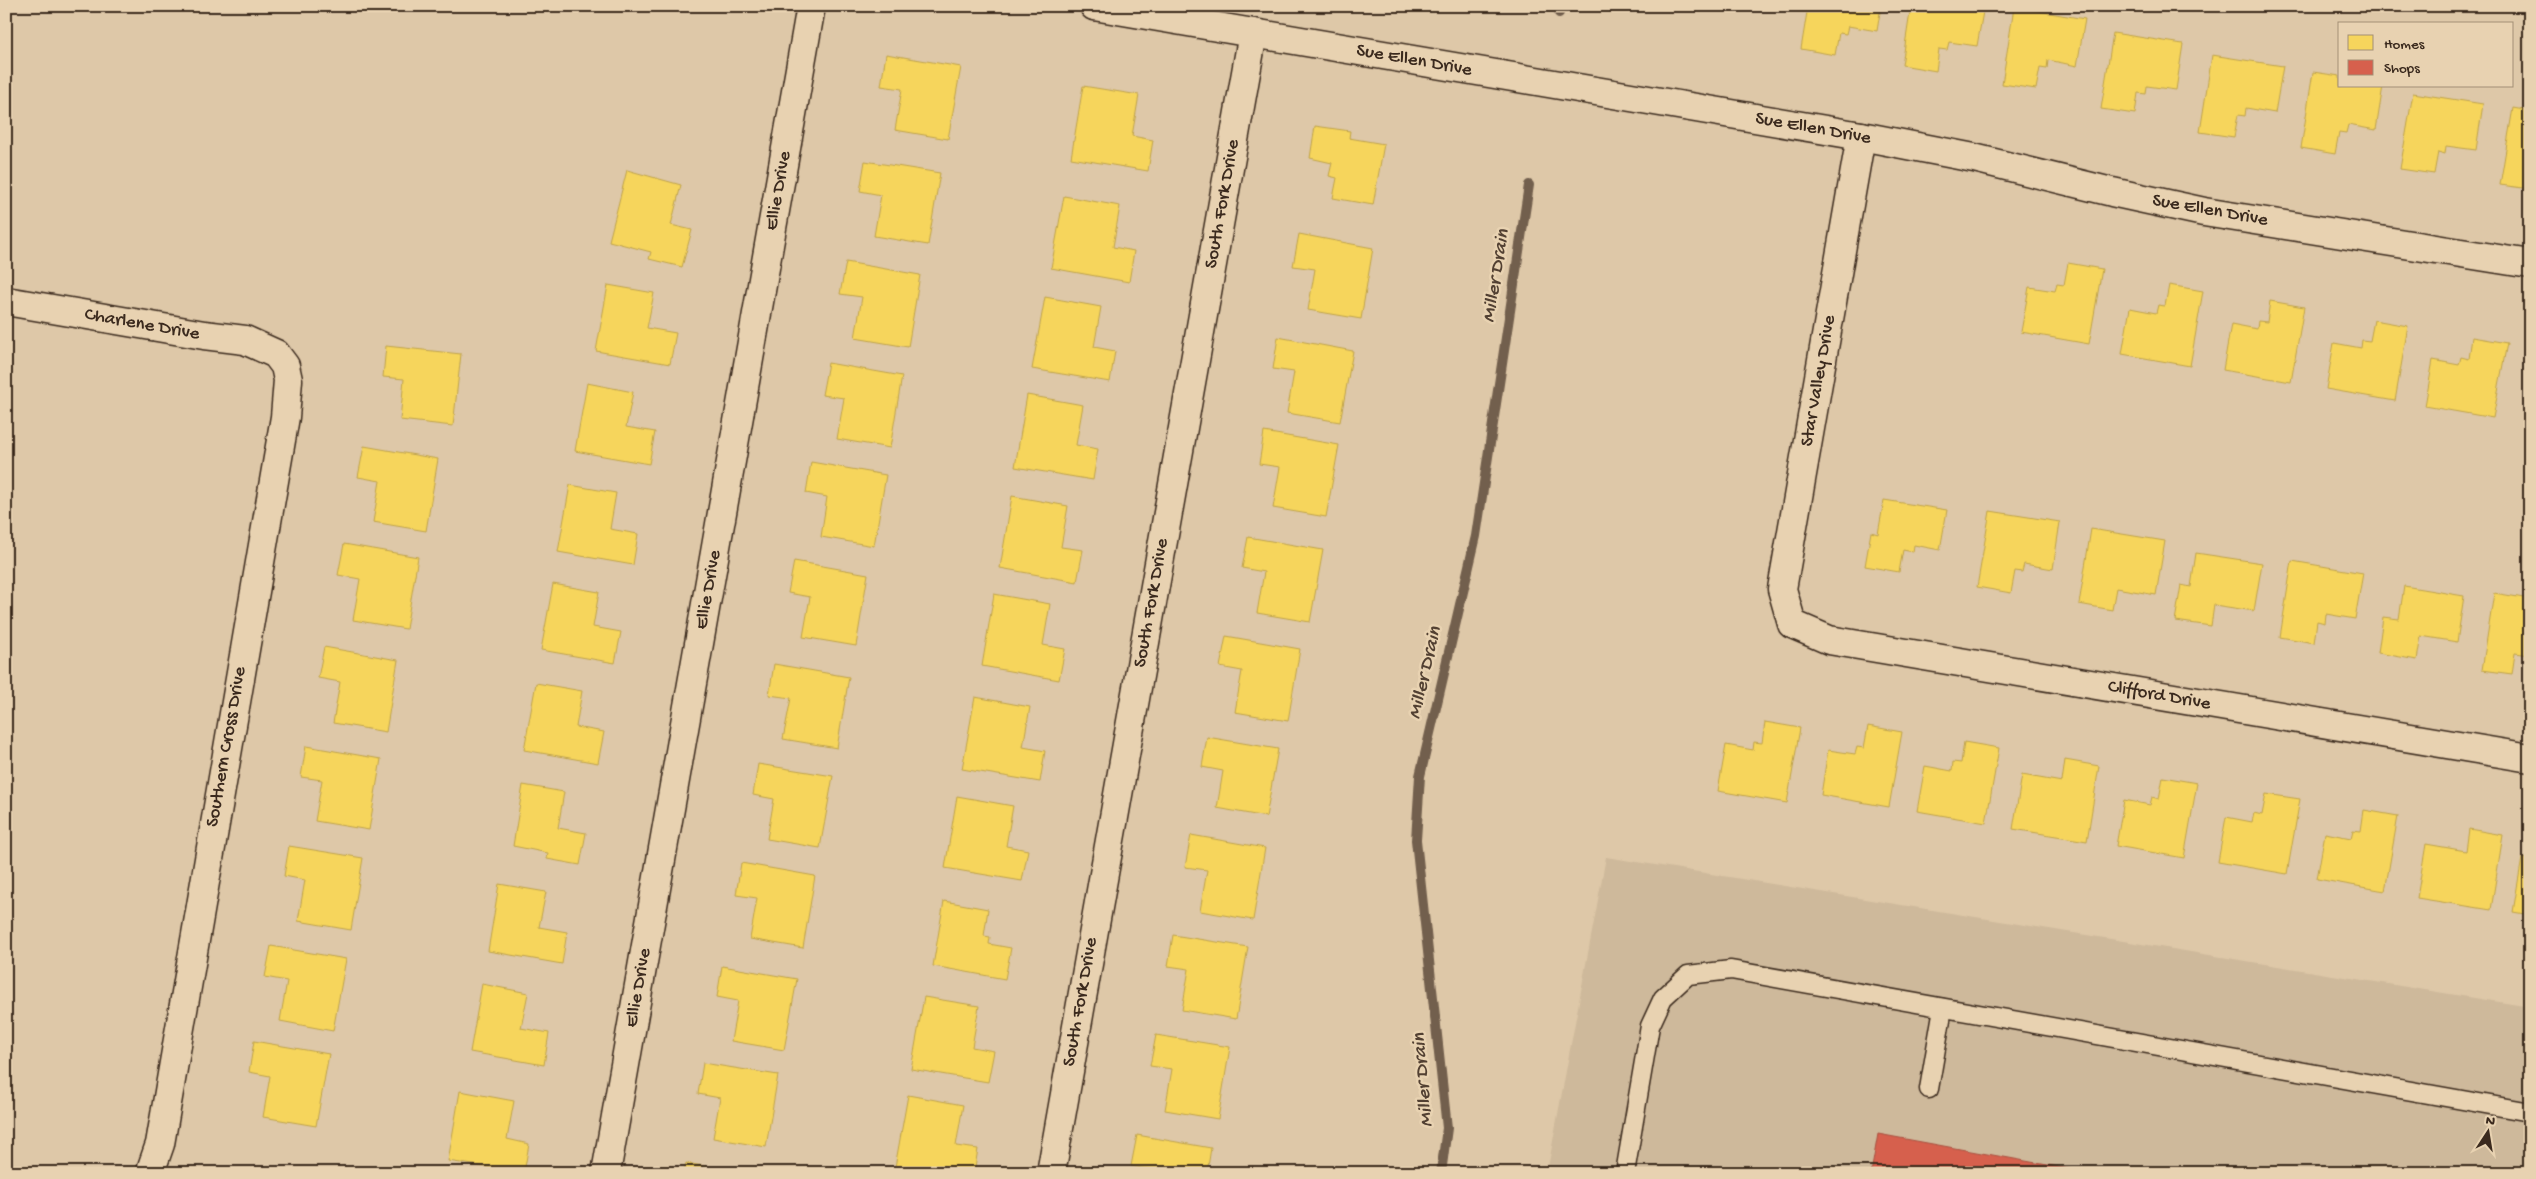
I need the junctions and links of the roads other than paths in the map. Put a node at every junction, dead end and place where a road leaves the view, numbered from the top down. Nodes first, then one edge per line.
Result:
1 (811, 6) edge
2 (1094, 6) edge
3 (1253, 33) junction
4 (1862, 136) junction
5 (2530, 264) edge
6 (6, 301) edge
7 (276, 354) joint
8 (1792, 624) joint
9 (2530, 758) edge
10 (1943, 1008) junction
11 (1928, 1089) dead end
12 (2530, 1112) edge
13 (154, 1173) edge
14 (606, 1173) edge
15 (1051, 1173) edge
16 (1625, 1173) edge

1 - 14 street, Ellie Drive
2 - 3 street, Sue Ellen Drive
3 - 4 street, Sue Ellen Drive
3 - 15 street, South Fork Drive
4 - 5 street, Sue Ellen Drive
4 - 8 street, Star Valley Drive
6 - 7 street, Charlene Drive
7 - 13 street, Southern Cross Drive
8 - 9 street, Clifford Drive
10 - 11 lane
10 - 12 lane
10 - 16 lane

